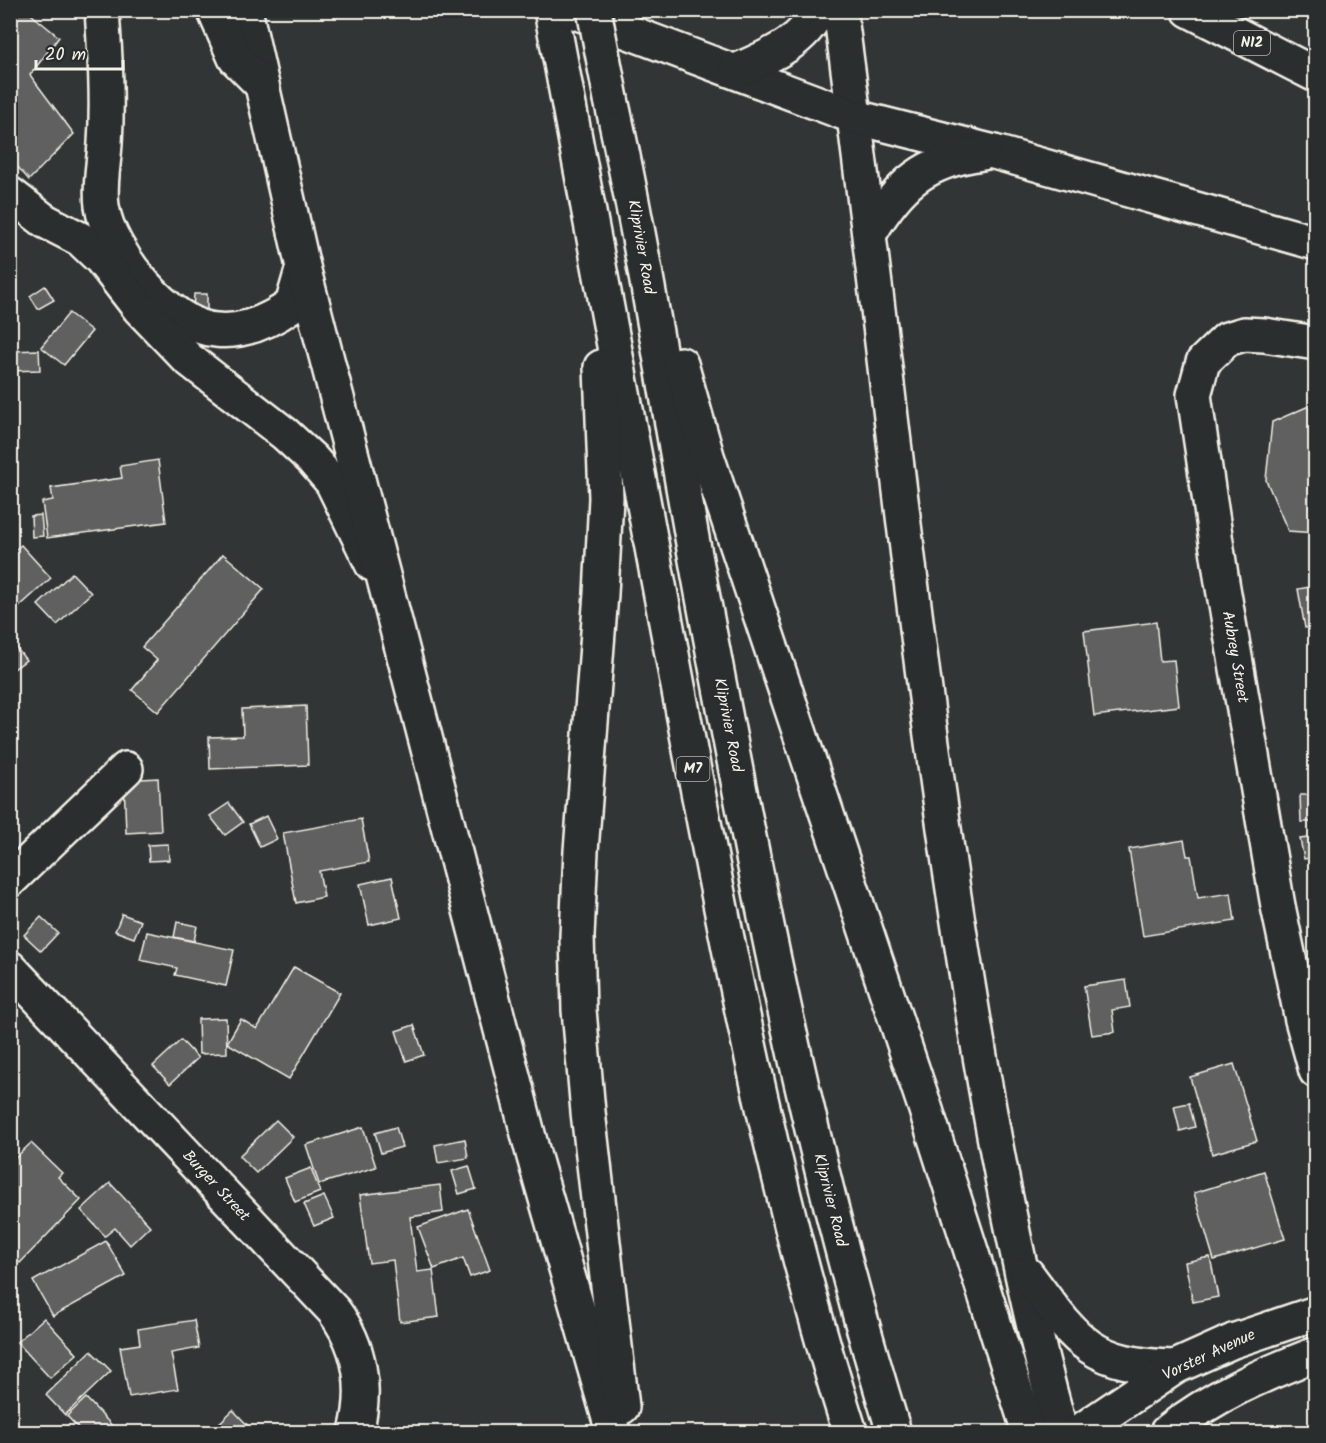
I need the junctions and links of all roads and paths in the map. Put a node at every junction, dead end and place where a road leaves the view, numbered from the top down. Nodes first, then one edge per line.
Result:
1 (102, 10) edge
2 (214, 10) edge
3 (245, 10) edge
4 (551, 10) edge
5 (570, 10) edge
6 (594, 10) edge
7 (819, 10) edge
8 (840, 10) edge
9 (1189, 10) edge
10 (736, 71) junction
11 (1316, 75) edge
12 (262, 85) junction
13 (855, 117) junction
14 (994, 152) junction
15 (10, 195) edge
16 (637, 216) junction
17 (870, 233) junction
18 (1316, 243) edge
19 (303, 267) junction
20 (599, 269) junction
21 (1316, 344) edge
22 (392, 604) junction
23 (126, 768) dead end
24 (10, 880) edge
25 (10, 968) edge
26 (1316, 1071) edge
27 (1019, 1264) junction
28 (1316, 1313) edge
29 (1316, 1353) edge
30 (1175, 1367) junction
31 (1176, 1428) edge
32 (356, 1432) edge
33 (613, 1432) edge
34 (622, 1432) edge
35 (850, 1432) edge
36 (894, 1432) edge
37 (1029, 1432) edge
38 (1061, 1432) edge
39 (1079, 1432) edge

1 - 19 main road
2 - 12 main road
3 - 12 main road
4 - 20 main road, M7
5 - 10 main road
6 - 16 main road, Kliprivier Road / M7, bridge
7 - 10 main road
8 - 13 main road
9 - 11 main road, N12
10 - 13 main road
12 - 19 main road
13 - 14 main road
13 - 17 main road
14 - 17 main road
14 - 18 main road
15 - 22 main road
16 - 36 main road, Kliprivier Road / M7
16 - 37 main road
17 - 27 main road
19 - 22 main road
20 - 34 main road
20 - 35 main road, M7
21 - 26 main road, Aubrey Street
22 - 33 main road
23 - 24 main road
25 - 32 main road, Burger Street
27 - 30 main road
27 - 38 main road
28 - 30 main road, Vorster Avenue
29 - 31 main road
30 - 39 main road, Vorster Avenue

